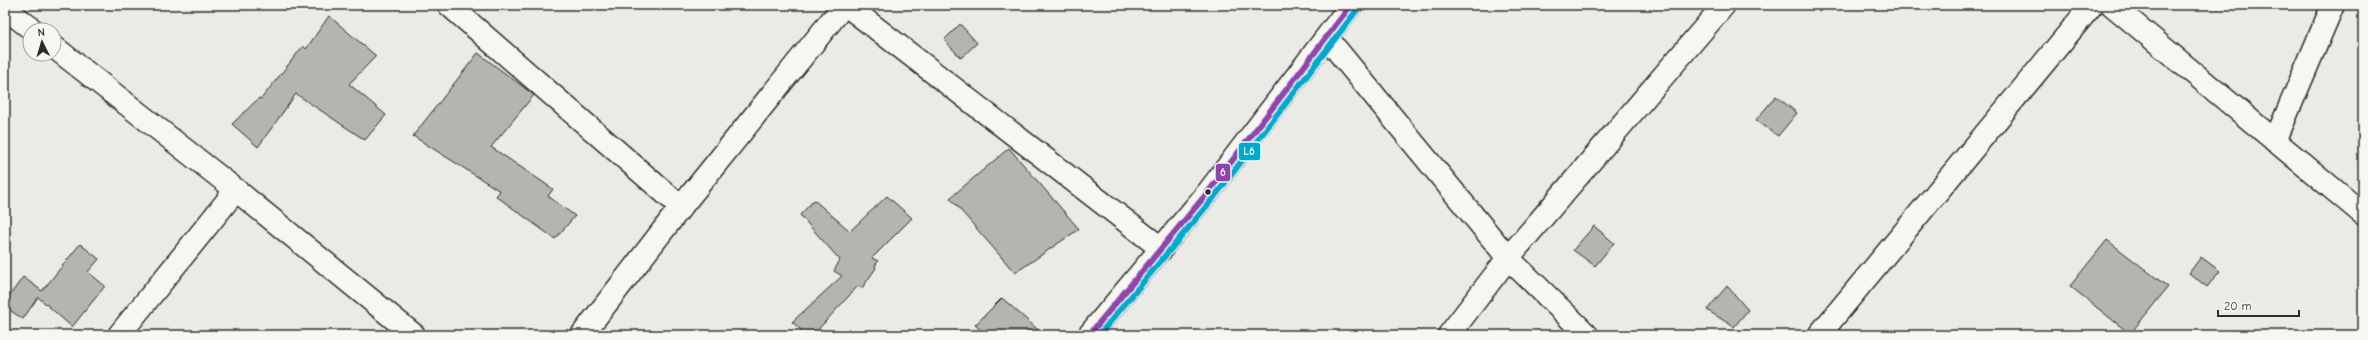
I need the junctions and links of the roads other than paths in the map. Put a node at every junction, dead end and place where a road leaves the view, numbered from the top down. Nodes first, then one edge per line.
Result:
1 (448, 5) edge
2 (845, 5) edge
3 (1351, 5) edge
4 (1724, 5) edge
5 (2092, 5) edge
6 (2112, 5) edge
7 (2333, 5) edge
8 (5, 8) edge
9 (23, 22) edge
10 (1327, 38) junction
11 (62, 53) edge
12 (2275, 141) junction
13 (236, 190) junction
14 (681, 207) junction
15 (2363, 214) edge
16 (1162, 249) junction
17 (1508, 258) junction
18 (120, 335) edge
19 (414, 335) edge
20 (582, 335) edge
21 (1089, 335) edge
22 (1449, 335) edge
23 (1588, 335) edge
24 (1819, 335) edge

1 - 14 street
2 - 14 street
2 - 16 street
3 - 10 street
4 - 17 street
5 - 24 street
6 - 12 street
7 - 12 street
8 - 9 street
10 - 16 street
10 - 17 street
11 - 13 street
12 - 15 street
13 - 18 street
13 - 19 street
14 - 20 street
16 - 21 street
17 - 22 street
17 - 23 street

